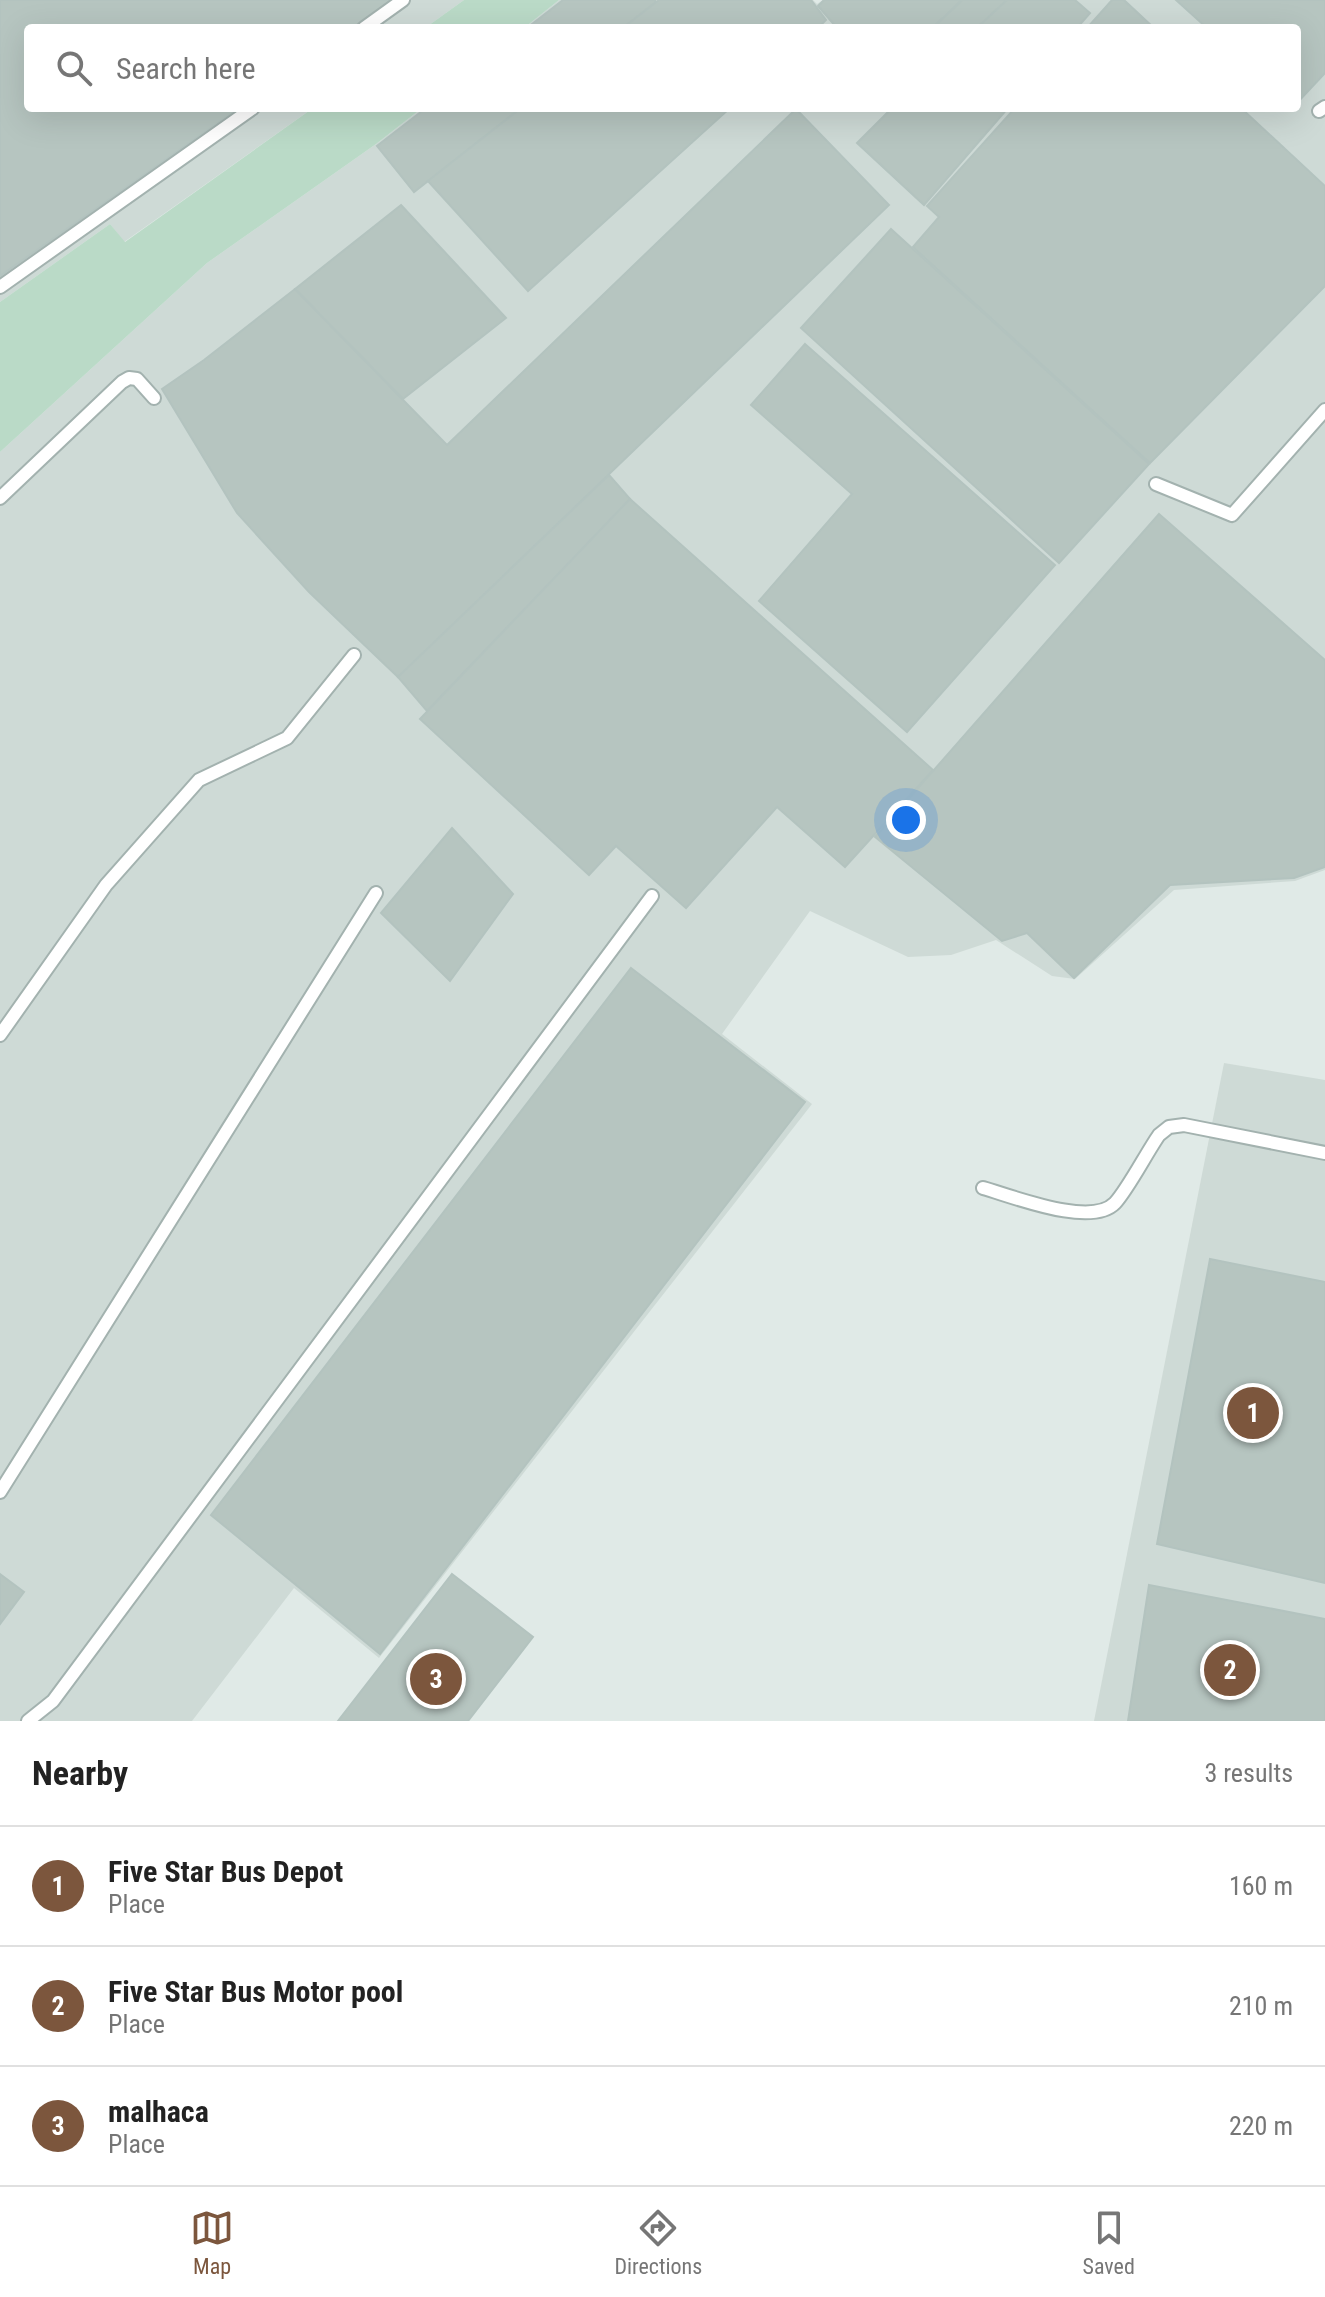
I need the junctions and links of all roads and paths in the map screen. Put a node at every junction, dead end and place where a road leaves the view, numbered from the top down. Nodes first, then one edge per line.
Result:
1 (403, 0) edge
2 (370, 24) edge
3 (247, 112) edge
4 (0, 287) edge
5 (154, 398) dead end
6 (1325, 410) edge
7 (1156, 484) dead end
8 (0, 498) edge
9 (354, 655) dead end
10 (376, 893) dead end
11 (652, 896) dead end
12 (0, 1035) edge
13 (1325, 1153) edge
14 (983, 1188) dead end
15 (0, 1492) edge
16 (28, 1721) edge

1 - 2 lane
3 - 4 lane
5 - 8 lane
6 - 7 lane
9 - 12 lane
10 - 15 lane
11 - 16 lane
13 - 14 lane

